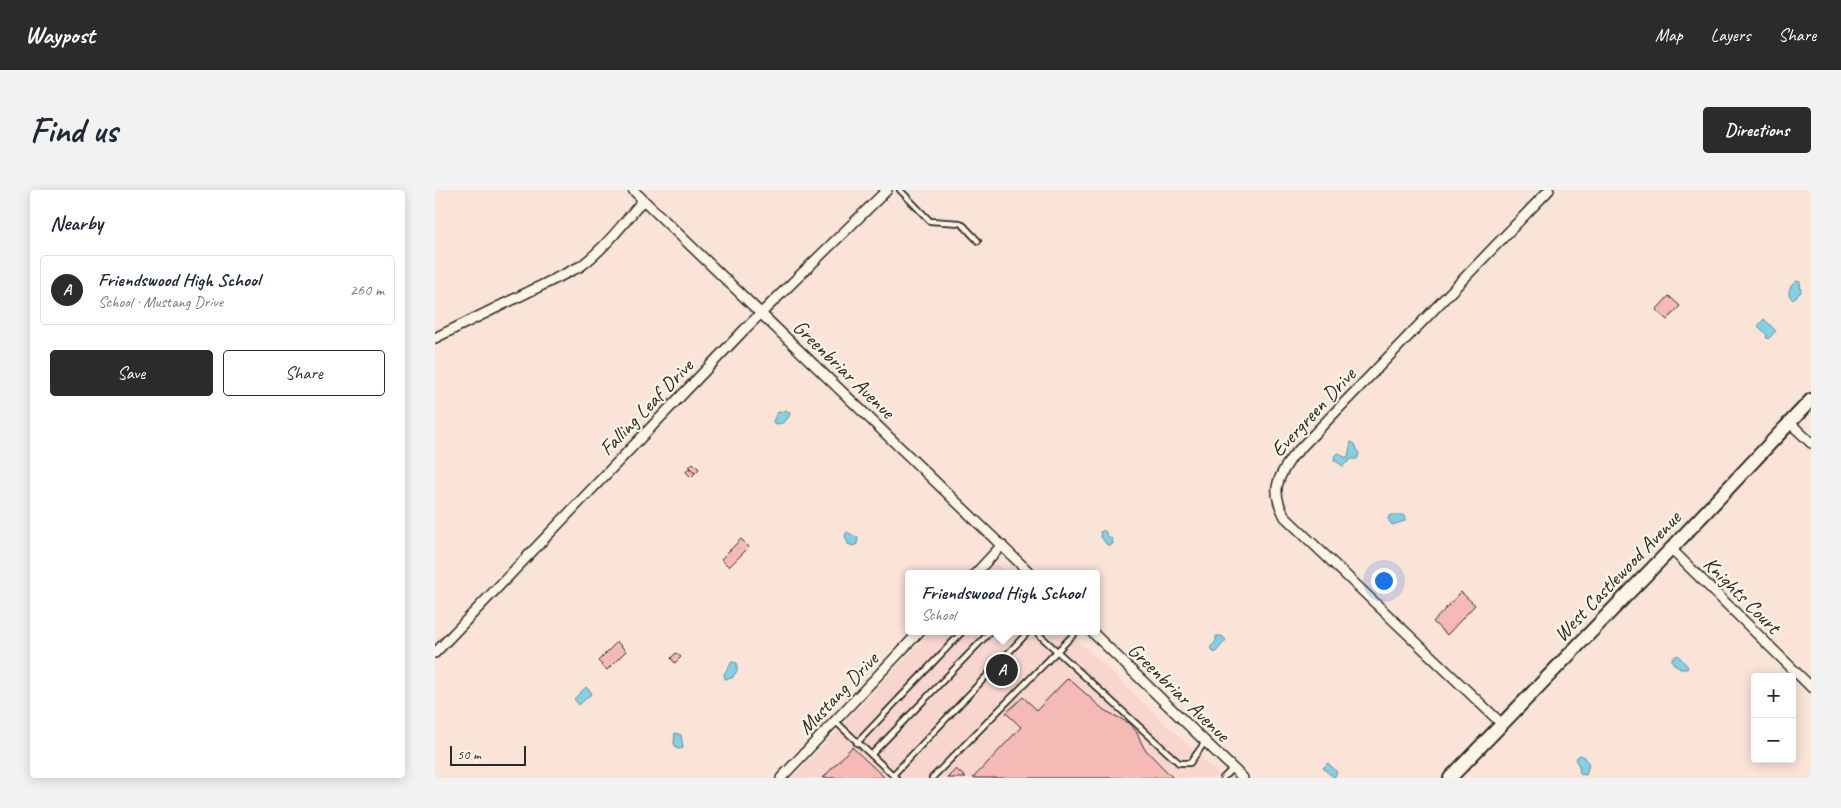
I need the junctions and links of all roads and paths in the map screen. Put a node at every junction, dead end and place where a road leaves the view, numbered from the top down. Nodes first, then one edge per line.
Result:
1 (633, 190) edge
2 (887, 190) edge
3 (900, 190) edge
4 (1549, 190) edge
5 (643, 200) junction
6 (978, 241) dead end
7 (760, 314) junction
8 (435, 338) edge
9 (1811, 400) edge
10 (1790, 422) junction
11 (1811, 443) edge
12 (1002, 545) junction
13 (1671, 550) junction
14 (979, 570) edge
15 (1027, 570) edge
16 (916, 635) edge
17 (959, 635) edge
18 (987, 635) edge
19 (1025, 635) edge
20 (1039, 635) edge
21 (1073, 635) edge
22 (1095, 635) edge
23 (1057, 651) junction
24 (435, 652) edge
25 (1811, 687) edge
26 (835, 721) junction
27 (1502, 724) junction
28 (857, 742) junction
29 (1205, 742) junction
30 (871, 755) junction
31 (1233, 768) junction
32 (894, 777) edge
33 (781, 778) edge
34 (932, 778) edge
35 (1223, 778) edge
36 (1243, 778) edge
37 (1450, 778) edge

1 - 5 street, Greenbriar Avenue
2 - 7 street, Falling Leaf Drive
3 - 6 lane
4 - 27 street, Evergreen Drive
5 - 7 street, Greenbriar Avenue
5 - 8 street
7 - 12 street, Greenbriar Avenue
7 - 24 street, Falling Leaf Drive
9 - 10 street, West Castlewood Avenue
10 - 11 street
10 - 13 street, West Castlewood Avenue
12 - 14 street
12 - 15 street, Greenbriar Avenue
13 - 25 street, Knights Court
13 - 27 street, West Castlewood Avenue
16 - 26 street, Mustang Drive
17 - 28 lane
18 - 30 lane
19 - 32 lane
20 - 23 lane
21 - 23 lane
22 - 29 street, Greenbriar Avenue
23 - 29 lane
23 - 34 lane
26 - 28 lane
26 - 33 street, Mustang Drive
27 - 37 street, West Castlewood Avenue
28 - 30 lane
29 - 31 street, Greenbriar Avenue
30 - 32 lane
31 - 35 lane
31 - 36 street, Greenbriar Avenue

